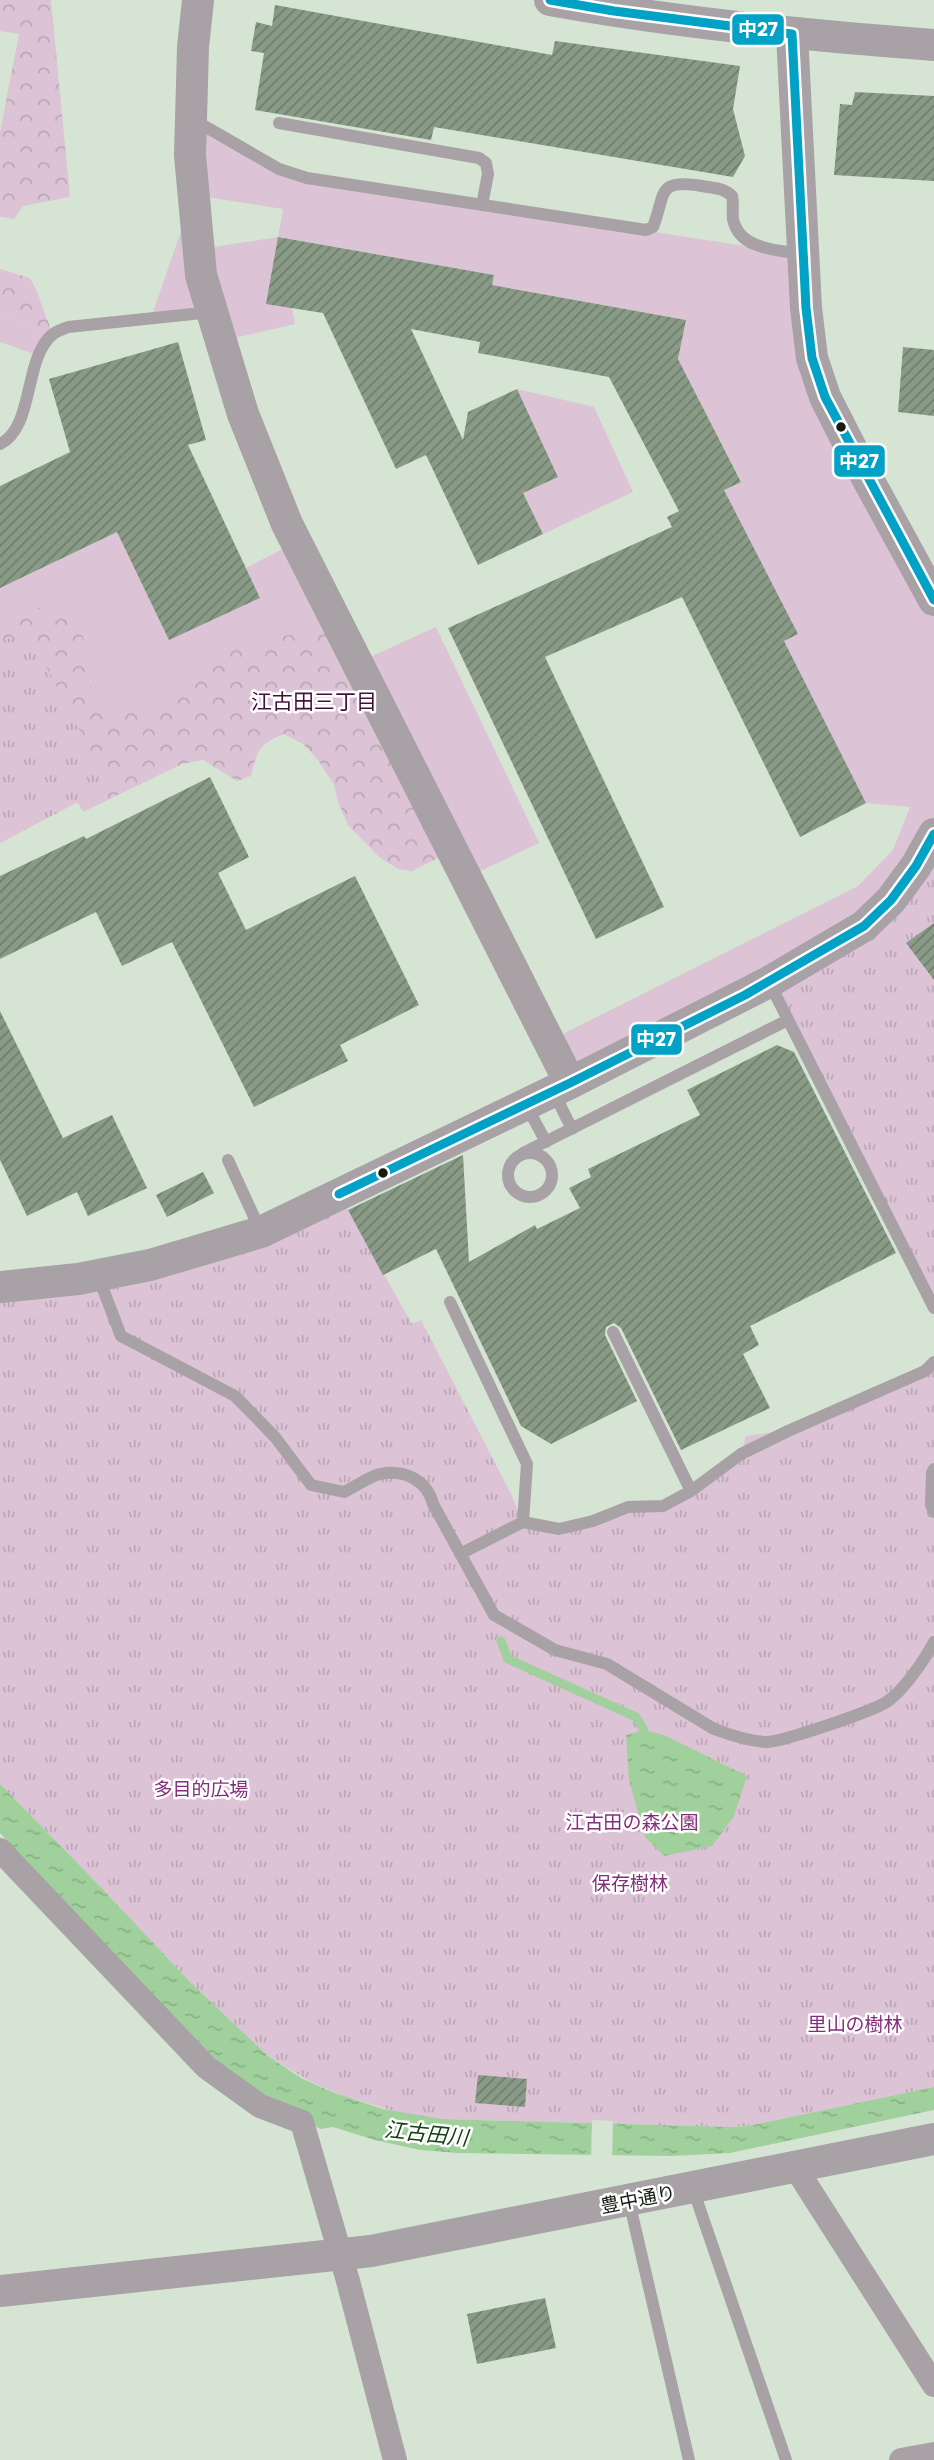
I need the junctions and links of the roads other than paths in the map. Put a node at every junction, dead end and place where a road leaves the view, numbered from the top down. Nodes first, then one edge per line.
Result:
1 (198, 0) edge
2 (550, 0) edge
3 (792, 34) junction
4 (934, 45) edge
5 (191, 118) junction
6 (279, 123) dead end
7 (482, 205) junction
8 (803, 255) junction
9 (212, 312) junction
10 (0, 444) edge
11 (927, 581) edge
12 (934, 834) edge
13 (769, 982) junction
14 (788, 1020) junction
15 (549, 1092) junction
16 (572, 1129) junction
17 (546, 1142) junction
18 (523, 1153) dead end
19 (228, 1160) dead end
20 (261, 1232) junction
21 (98, 1275) junction
22 (0, 1287) edge
23 (450, 1302) dead end
24 (934, 1308) edge
25 (612, 1332) dead end
26 (934, 1362) edge
27 (934, 1469) edge
28 (691, 1491) junction
29 (934, 1512) edge
30 (523, 1522) junction
31 (460, 1554) junction
32 (934, 1642) edge
33 (0, 1850) edge
34 (934, 2139) edge
35 (795, 2167) junction
36 (693, 2188) junction
37 (629, 2200) junction
38 (341, 2255) junction
39 (0, 2291) edge
40 (934, 2385) edge
41 (934, 2454) edge
42 (395, 2460) edge
43 (689, 2460) edge
44 (786, 2460) edge
45 (901, 2460) edge

1 - 5 street
2 - 3 street
3 - 4 street
3 - 8 street
5 - 7 lane
5 - 9 street
6 - 7 lane
7 - 8 lane
8 - 11 street
9 - 10 lane
9 - 15 street
12 - 13 street
13 - 14 lane
13 - 15 street
14 - 16 lane
14 - 24 lane
15 - 16 lane
15 - 17 lane
15 - 20 street
16 - 17 lane
17 - 18 lane
19 - 20 lane
20 - 21 street
21 - 22 street
21 - 31 lane
23 - 30 lane
25 - 28 lane
26 - 28 lane
27 - 29 lane
28 - 30 lane
30 - 31 lane
31 - 32 lane
33 - 38 street
34 - 35 street, 豊中通り
35 - 36 street, 豊中通り
35 - 40 street
36 - 37 street, 豊中通り
36 - 44 lane
37 - 38 street, 豊中通り
37 - 43 lane
38 - 39 street, 豊中通り
38 - 42 street
41 - 45 street

